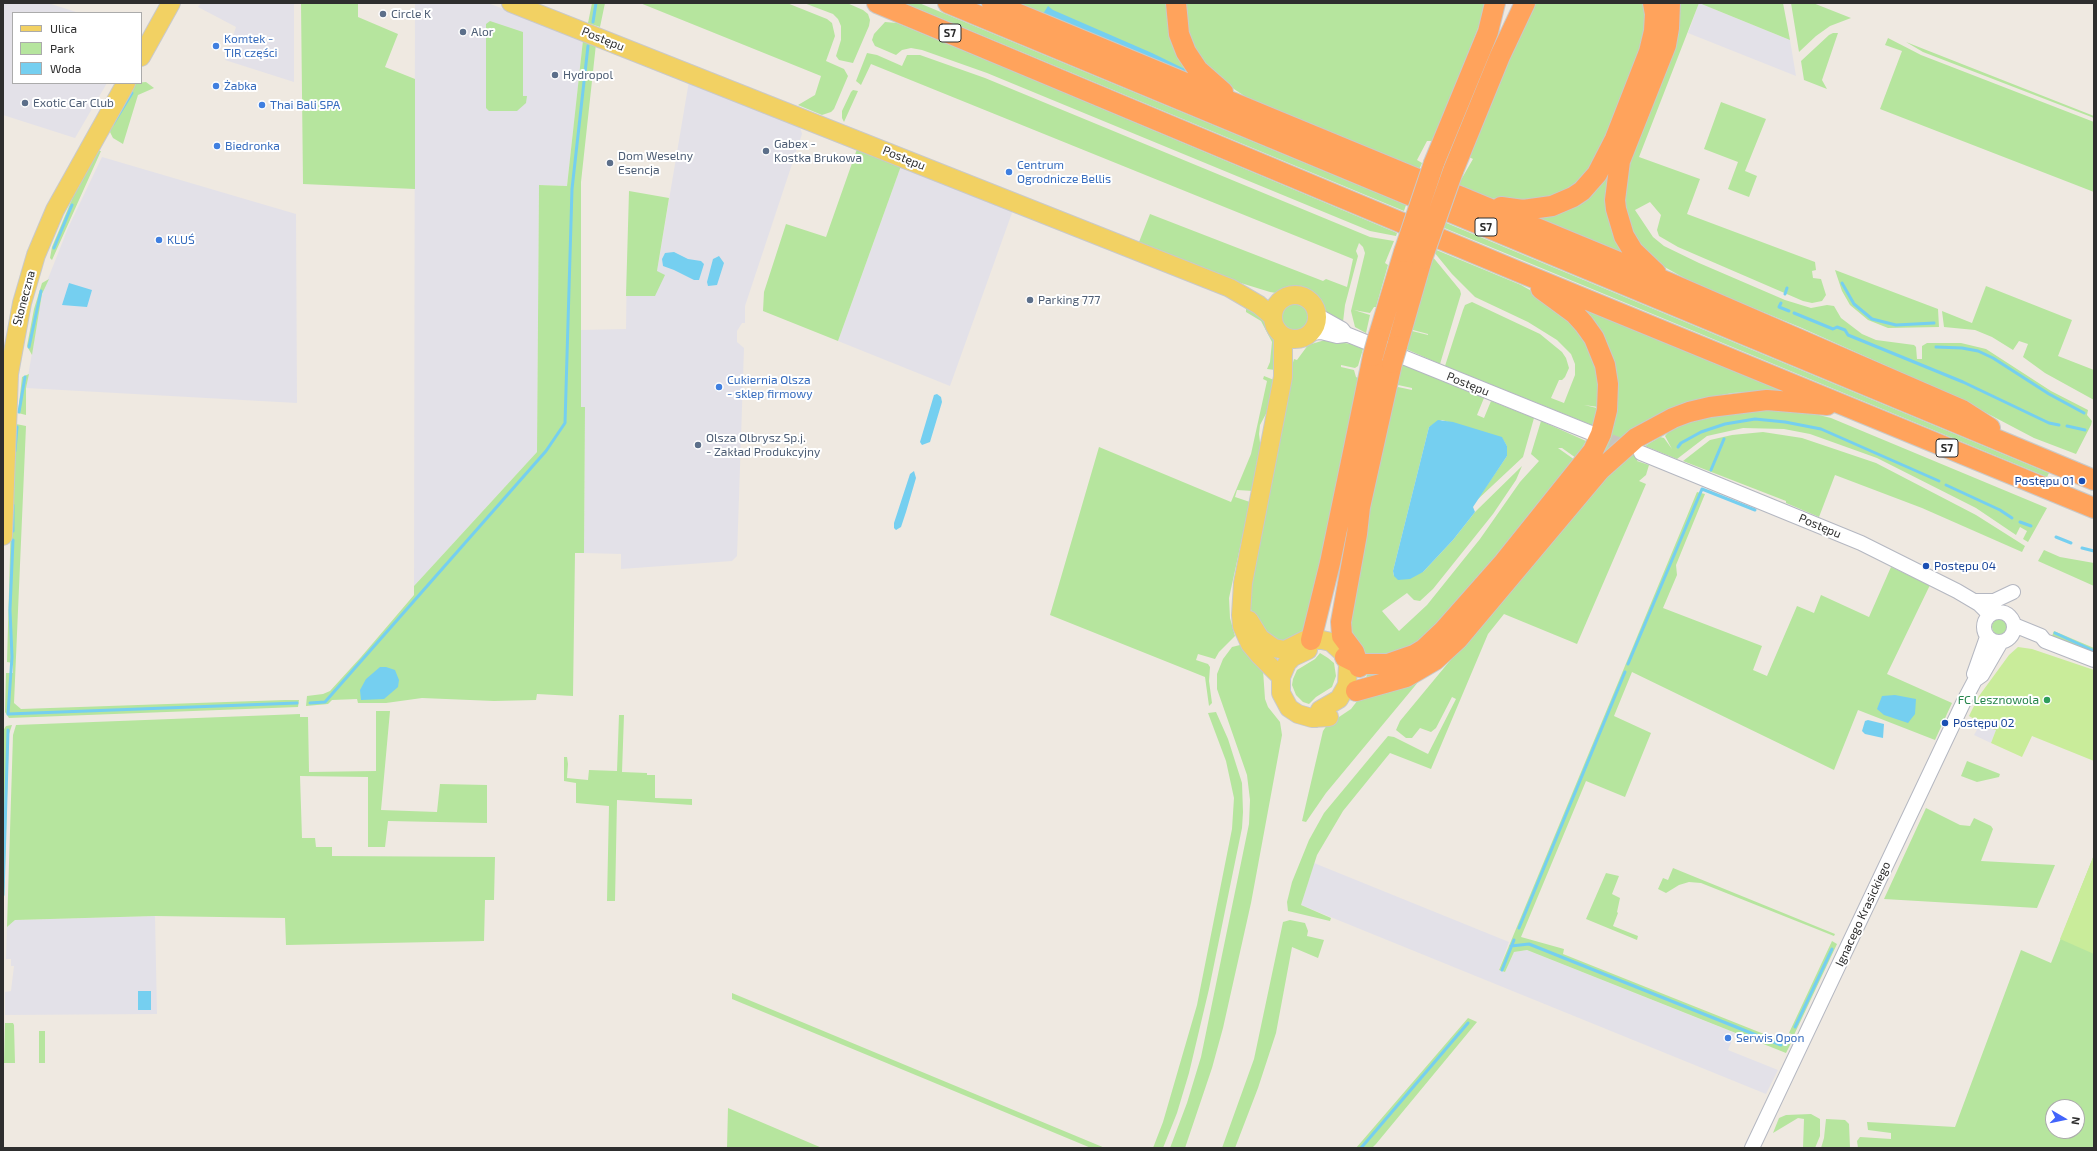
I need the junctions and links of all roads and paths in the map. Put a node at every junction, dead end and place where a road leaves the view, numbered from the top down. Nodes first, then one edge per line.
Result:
1 (171, 3) edge
2 (511, 3) edge
3 (877, 3) edge
4 (948, 3) edge
5 (992, 3) edge
6 (1176, 3) edge
7 (1495, 3) edge
8 (1525, 3) edge
9 (1653, 3) edge
10 (1670, 3) edge
11 (142, 55) edge
12 (125, 84) edge
13 (1239, 104) junction
14 (1468, 200) junction
15 (1517, 271) junction
16 (1667, 282) junction
17 (1230, 288) junction
18 (1283, 298) junction
19 (1317, 315) junction
20 (1273, 317) junction
21 (1346, 334) junction
22 (1283, 336) junction
23 (1305, 336) junction
24 (1283, 377) junction
25 (1851, 408) junction
26 (1591, 433) tunnel mouth
27 (2024, 451) junction
28 (1641, 453) tunnel mouth
29 (2094, 480) edge
30 (1360, 507) junction
31 (2094, 508) edge
32 (3, 536) edge
33 (2013, 592) dead end
34 (1242, 598) junction
35 (1974, 601) junction
36 (1990, 615) junction
37 (2008, 635) junction
38 (1987, 637) junction
39 (1311, 640) junction
40 (1331, 642) junction
41 (2094, 660) edge
42 (1352, 661) junction
43 (1281, 677) junction
44 (1975, 680) junction
45 (1356, 691) junction
46 (1316, 718) junction
47 (1752, 1148) edge

1 - 11 main road
2 - 17 main road, Postępu
3 - 15 highway, S7
4 - 27 highway, S7
5 - 13 highway
6 - 13 highway
7 - 39 highway, bridge
8 - 30 highway, bridge
9 - 14 highway
10 - 16 highway
12 - 32 main road, Słoneczna
13 - 14 highway
14 - 16 highway
15 - 25 highway, S7
15 - 42 highway
16 - 27 highway
17 - 18 main road, Postępu
17 - 20 main road, Postępu
18 - 19 main road
18 - 20 main road
19 - 21 street, Postępu
19 - 23 main road
20 - 22 main road
21 - 23 street, Postępu
21 - 26 street, Postępu
22 - 23 main road
22 - 24 main road
23 - 24 main road
24 - 34 main road
25 - 31 highway, S7
25 - 45 highway
27 - 29 highway, S7
28 - 35 street, Postępu
30 - 40 highway
30 - 42 highway
33 - 35 street
34 - 39 main road
34 - 43 main road
35 - 36 street, Postępu
36 - 37 street
36 - 38 street
37 - 38 street
37 - 41 street
37 - 44 street, Ignacego Krasickiego
38 - 44 street, Ignacego Krasickiego
39 - 40 main road
39 - 43 main road
40 - 42 main road
42 - 45 highway
42 - 46 main road
43 - 46 main road
44 - 47 street, Ignacego Krasickiego
45 - 46 main road

